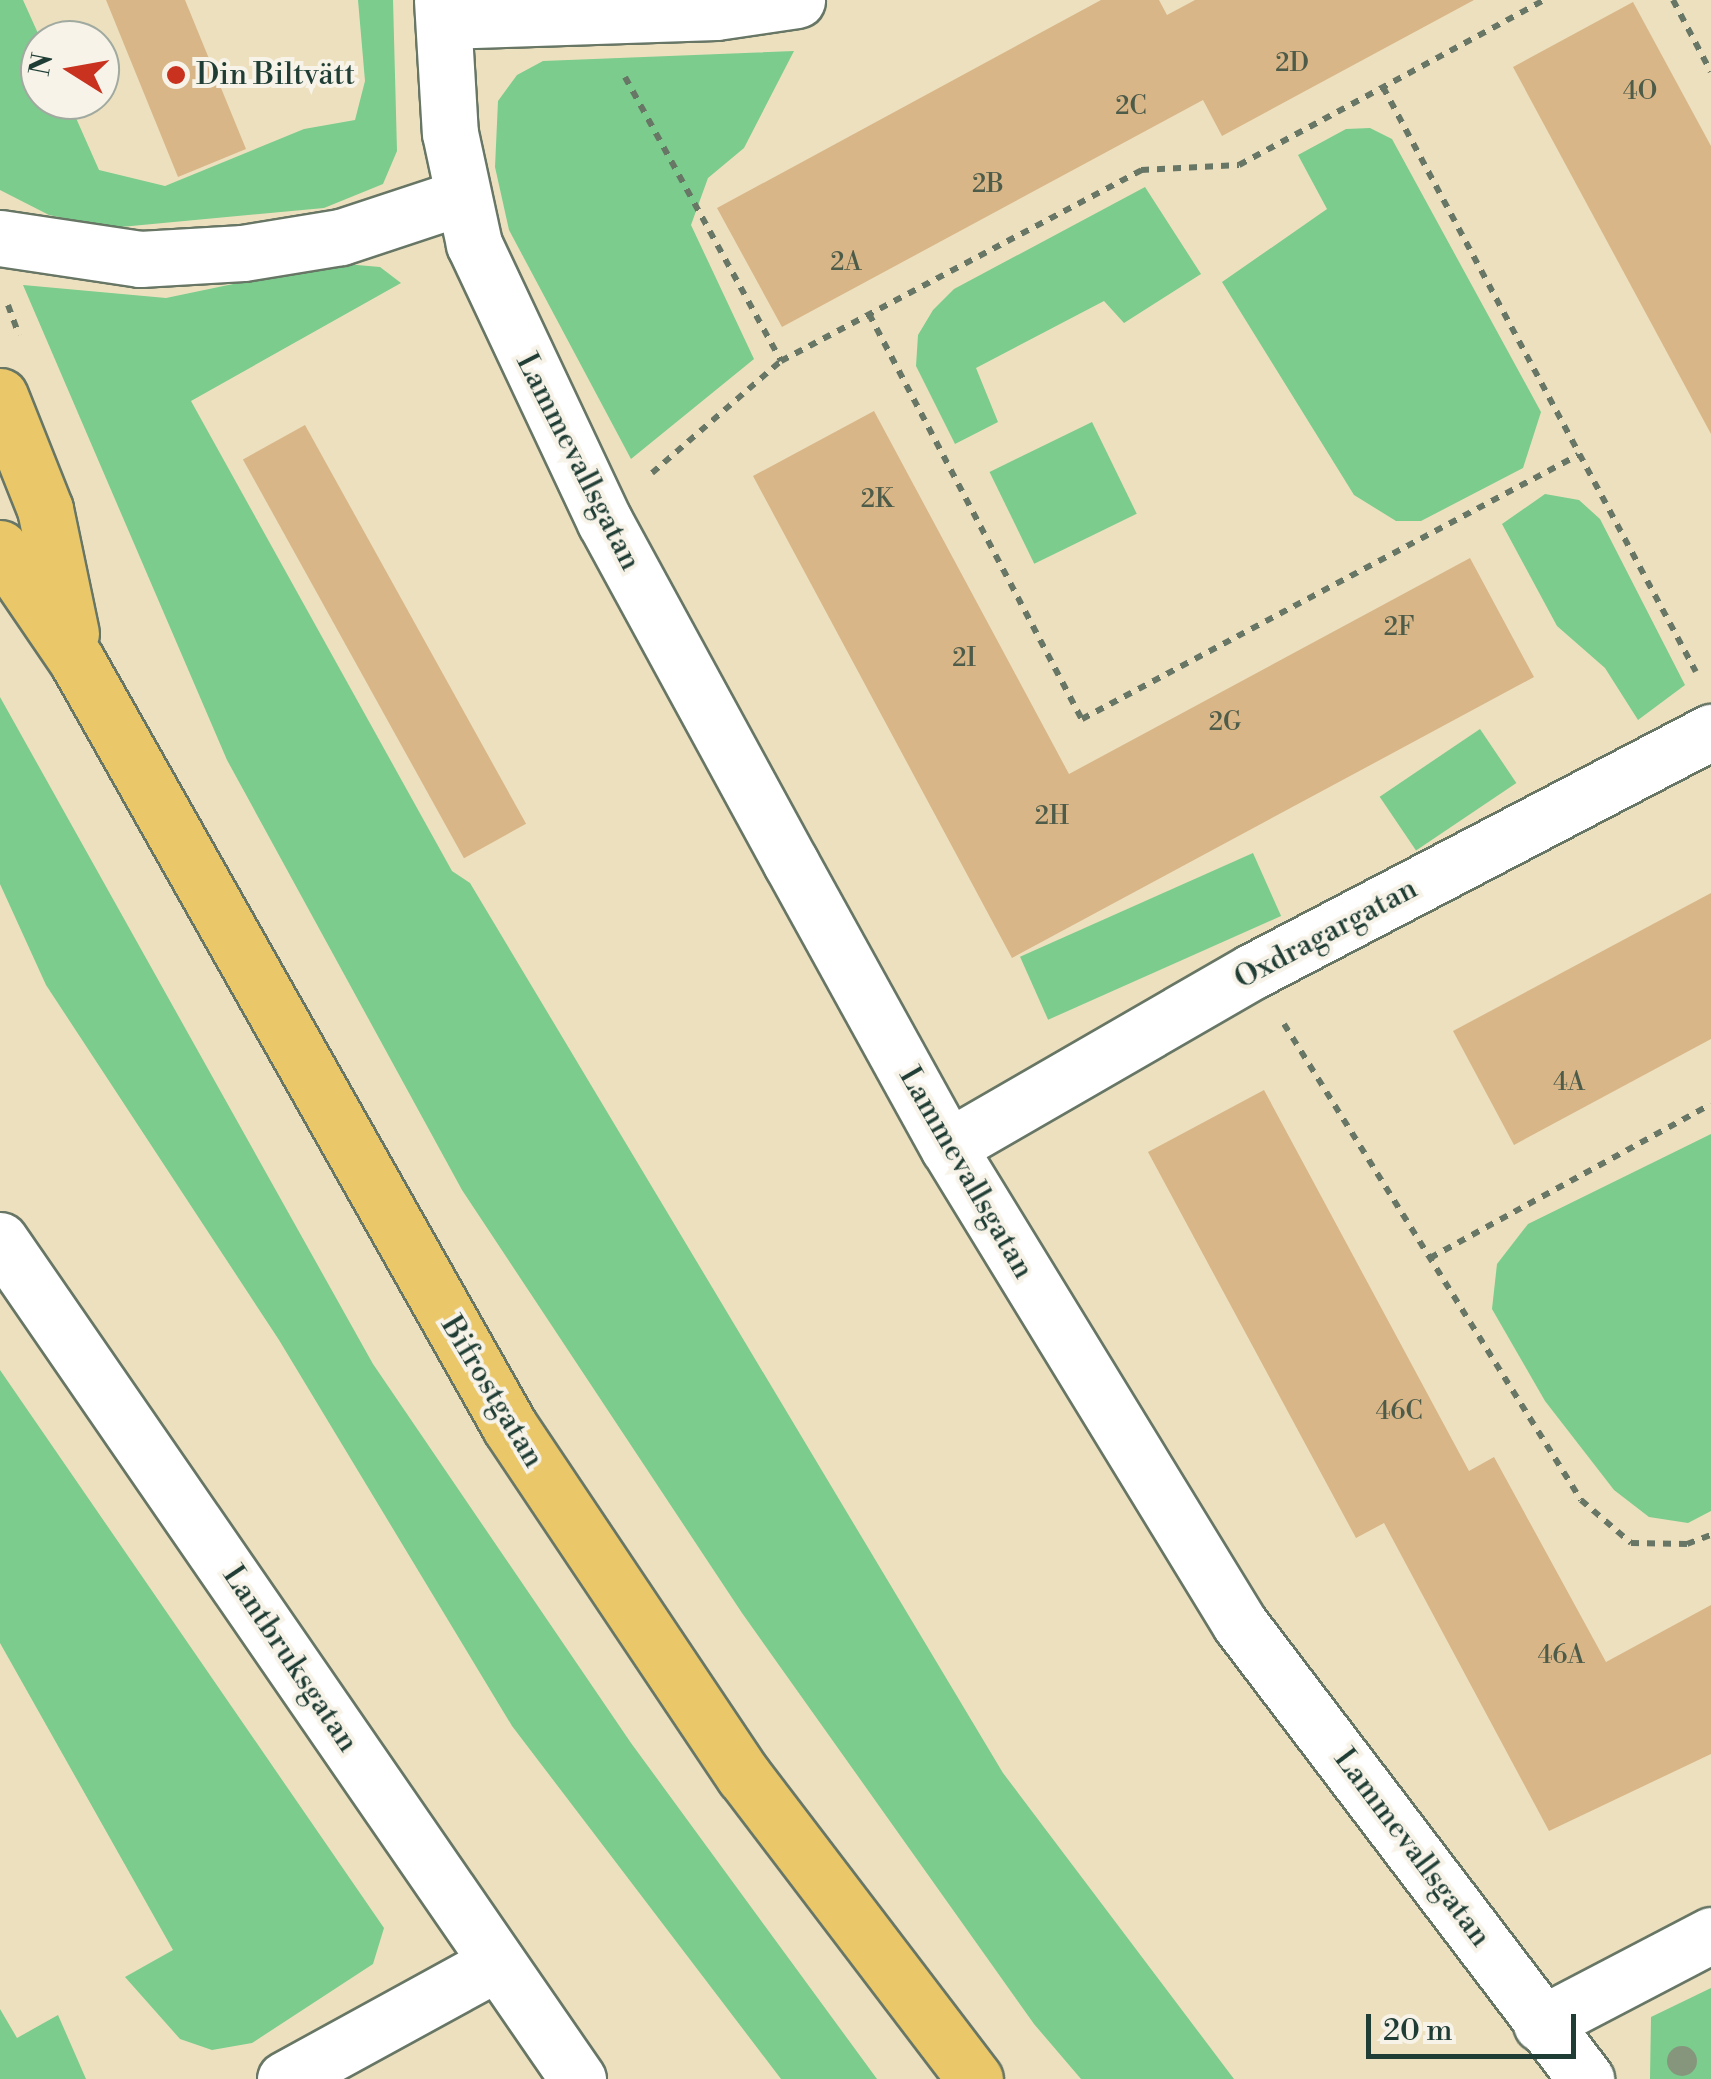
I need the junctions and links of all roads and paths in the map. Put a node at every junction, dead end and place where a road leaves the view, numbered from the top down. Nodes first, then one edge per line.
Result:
1 (798, 0) edge
2 (1544, 0) edge
3 (1672, 0) edge
4 (443, 10) edge
5 (592, 16) junction
6 (1711, 72) edge
7 (1383, 86) junction
8 (462, 198) junction
9 (0, 238) edge
10 (0, 284) edge
11 (869, 314) junction
12 (782, 360) junction
13 (13, 375) edge
14 (1578, 456) junction
15 (605, 522) junction
16 (0, 548) edge
17 (77, 660) junction
18 (1706, 707) edge
19 (1290, 1036) dead end
20 (1711, 1104) edge
21 (948, 1147) junction
22 (0, 1240) edge
23 (1430, 1258) junction
24 (1711, 1535) edge
25 (1711, 1936) edge
26 (498, 1963) junction
27 (1542, 2024) junction
28 (286, 2079) edge
29 (578, 2079) edge
30 (975, 2079) edge
31 (1586, 2079) edge

1 - 5 street
2 - 7 path
3 - 6 path
4 - 5 street
4 - 8 street, Lammevallsgatan
5 - 12 path
7 - 11 path
7 - 14 path
8 - 9 street
8 - 15 street, Lammevallsgatan
10 - 13 path
11 - 12 path
11 - 14 path
12 - 15 path
13 - 17 main road, Bifrostgatan
14 - 18 path
15 - 21 street, Lammevallsgatan
16 - 17 main road, Bifrostgatan
17 - 30 main road, Bifrostgatan
18 - 21 street, Oxdragargatan
19 - 23 path
20 - 23 path
21 - 27 street, Lammevallsgatan
22 - 26 street, Lantbruksgatan
23 - 24 path
25 - 27 street
26 - 28 street
26 - 29 street, Lantbruksgatan
27 - 31 street, Lammevallsgatan

